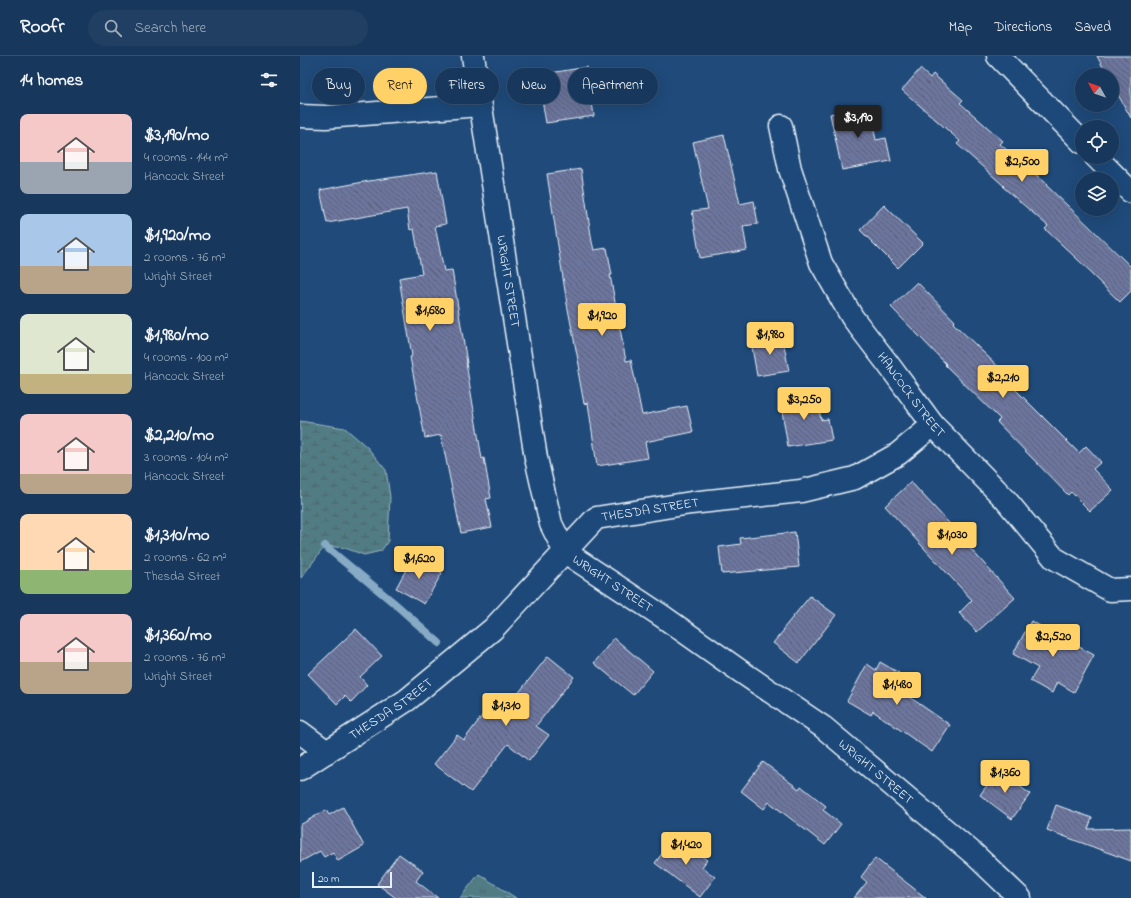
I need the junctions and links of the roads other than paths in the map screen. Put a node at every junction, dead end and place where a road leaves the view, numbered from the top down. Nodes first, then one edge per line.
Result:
1 (473, 56) edge
2 (998, 56) edge
3 (480, 105) junction
4 (300, 116) edge
5 (781, 126) dead end
6 (1075, 135) edge
7 (1103, 164) edge
8 (1131, 192) edge
9 (933, 425) junction
10 (565, 552) junction
11 (1131, 589) edge
12 (300, 732) edge
13 (327, 752) junction
14 (300, 769) edge
15 (1020, 898) edge

1 - 3 street, WRIGHT STREET
2 - 6 street
3 - 4 street
3 - 10 street, WRIGHT STREET
5 - 9 street, HANCOCK STREET
7 - 8 street
9 - 10 street, THESDA STREET
9 - 11 street, HANCOCK STREET
10 - 13 street, THESDA STREET
10 - 15 street, WRIGHT STREET
12 - 13 street
13 - 14 street, THESDA STREET

